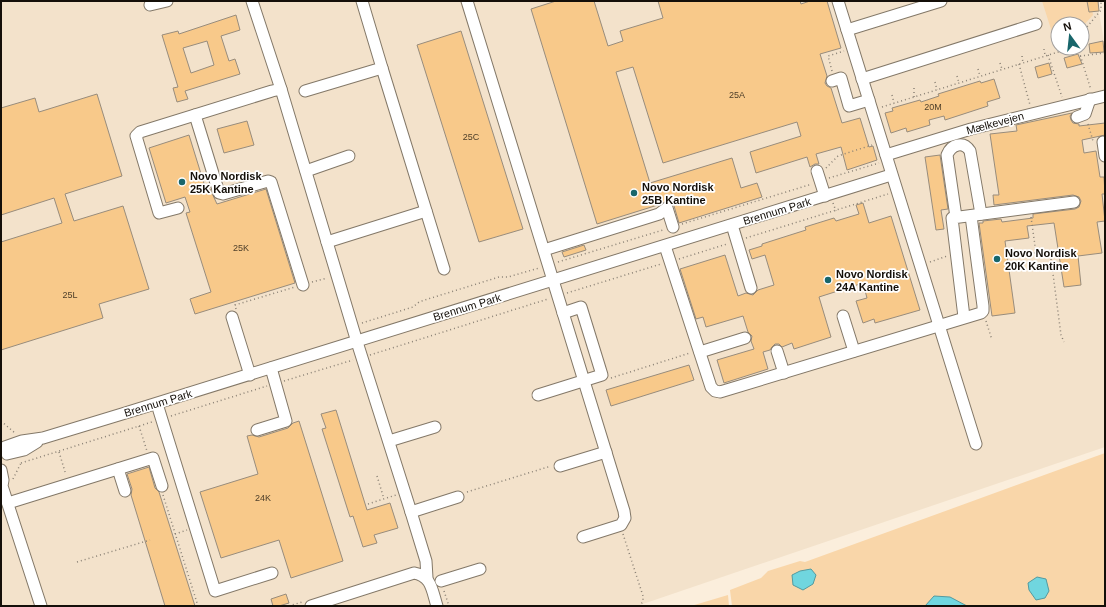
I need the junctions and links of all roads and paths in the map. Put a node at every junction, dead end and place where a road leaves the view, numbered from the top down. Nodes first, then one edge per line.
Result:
1 (167, 1) edge
2 (252, 1) edge
3 (362, 1) edge
4 (467, 1) edge
5 (838, 1) edge
6 (941, 1) edge
7 (1101, 1) edge
8 (150, 5) dead end
9 (1090, 23) edge
10 (1036, 24) dead end
11 (847, 30) junction
12 (853, 49) junction
13 (1044, 50) dead end
14 (1105, 53) edge
15 (1050, 55) edge
16 (1090, 55) edge
17 (1022, 56) dead end
18 (1047, 56) junction
19 (1080, 56) edge
20 (1000, 63) dead end
21 (1024, 63) junction
22 (1018, 64) junction
23 (382, 68) junction
24 (978, 69) dead end
25 (1002, 69) junction
26 (957, 76) dead end
27 (980, 76) junction
28 (862, 79) junction
29 (833, 81) joint
30 (935, 82) dead end
31 (959, 83) junction
32 (914, 88) dead end
33 (281, 90) junction
34 (937, 90) junction
35 (305, 91) dead end
36 (892, 95) dead end
37 (1105, 96) edge
38 (914, 97) junction
39 (1092, 99) junction
40 (868, 100) junction
41 (894, 103) junction
42 (1064, 105) junction
43 (880, 108) dead end
44 (1033, 113) junction
45 (194, 115) junction
46 (1081, 116) joint
47 (986, 125) junction
48 (1016, 125) dead end
49 (882, 142) junction
50 (1103, 142) joint
51 (349, 156) dead end
52 (1105, 156) edge
53 (887, 158) junction
54 (306, 171) junction
55 (820, 175) junction
56 (891, 175) junction
57 (896, 191) junction
58 (825, 196) junction
59 (1074, 202) dead end
60 (178, 208) dead end
61 (1030, 208) junction
62 (426, 211) junction
63 (976, 215) junction
64 (954, 217) junction
65 (732, 225) junction
66 (673, 227) junction
67 (737, 241) junction
68 (327, 242) junction
69 (666, 246) junction
70 (544, 250) junction
71 (1056, 250) dead end
72 (1050, 251) junction
73 (1036, 253) junction
74 (955, 254) junction
75 (1010, 256) dead end
76 (670, 261) junction
77 (548, 265) junction
78 (920, 265) junction
79 (444, 270) dead end
80 (337, 275) junction
81 (553, 281) junction
82 (303, 285) junction
83 (751, 288) dead end
84 (558, 296) junction
85 (983, 311) junction
86 (563, 313) junction
87 (843, 316) dead end
88 (232, 317) joint
89 (964, 317) junction
90 (939, 325) junction
91 (352, 326) junction
92 (745, 338) dead end
93 (992, 340) dead end
94 (357, 342) junction
95 (1064, 342) dead end
96 (699, 351) junction
97 (776, 351) dead end
98 (854, 351) junction
99 (362, 357) junction
100 (271, 368) junction
101 (784, 373) junction
102 (250, 375) junction
103 (608, 379) dead end
104 (584, 380) junction
105 (275, 384) junction
106 (538, 395) dead end
107 (157, 404) junction
108 (162, 419) junction
109 (139, 426) junction
110 (435, 427) dead end
111 (257, 430) dead end
112 (389, 441) junction
113 (976, 444) dead end
114 (4, 448) edge
115 (59, 451) junction
116 (606, 452) junction
117 (150, 459) junction
118 (21, 463) dead end
119 (556, 466) joint
120 (1, 467) edge
121 (118, 469) junction
122 (1, 470) edge
123 (377, 476) dead end
124 (69, 484) junction
125 (1, 485) edge
126 (162, 486) joint
127 (125, 491) dead end
128 (461, 495) joint
129 (394, 496) dead end
130 (384, 499) junction
131 (8, 503) junction
132 (368, 504) dead end
133 (411, 512) junction
134 (582, 538) dead end
135 (150, 540) dead end
136 (77, 562) dead end
137 (480, 569) dead end
138 (272, 573) dead end
139 (427, 578) junction
140 (441, 581) dead end
141 (41, 606) edge
142 (198, 606) edge
143 (310, 606) edge
144 (437, 606) edge

1 - 8 street
2 - 33 street
3 - 23 street
4 - 70 street
5 - 11 street
6 - 11 street
7 - 9 path
10 - 28 street
11 - 12 street
12 - 28 street
12 - 29 path
13 - 18 path
14 - 16 path
15 - 18 path
17 - 21 path
18 - 21 path
18 - 42 path
19 - 39 path
20 - 25 path
21 - 22 path
22 - 25 path
22 - 44 path
23 - 35 street
23 - 62 street
24 - 27 path
25 - 27 path
26 - 31 path
27 - 31 path
28 - 40 street
29 - 40 street
30 - 34 path
31 - 34 path
32 - 38 path
33 - 45 street
33 - 54 street
34 - 38 path
36 - 41 path
37 - 39 street, Mælkevejen
38 - 41 path
39 - 42 street, Mælkevejen
39 - 46 street
40 - 49 street
41 - 43 path
42 - 44 street, Mælkevejen
44 - 47 street, Mælkevejen
45 - 60 street
45 - 82 street
46 - 50 path
47 - 48 street
47 - 53 street, Mælkevejen
49 - 53 street
49 - 55 path
50 - 52 street
51 - 54 street
53 - 55 path
53 - 56 street
54 - 68 street
55 - 58 street
55 - 66 path
56 - 57 street
56 - 58 street, Brennum Park
57 - 67 path
57 - 78 street
58 - 65 street, Brennum Park
59 - 61 street
61 - 63 street
61 - 73 path
62 - 68 street
62 - 79 street
63 - 64 street
63 - 64 street
63 - 85 street
64 - 74 street
65 - 67 street
65 - 69 street, Brennum Park
66 - 70 street
66 - 77 path
67 - 76 path
67 - 83 street
68 - 80 street
69 - 76 street
69 - 81 street, Brennum Park
70 - 77 street
71 - 72 path
72 - 73 path
72 - 95 path
73 - 75 path
74 - 78 path
74 - 89 street
76 - 84 path
76 - 96 street
77 - 81 street
77 - 91 path
78 - 90 street
80 - 82 path
80 - 91 street
81 - 84 street
81 - 94 street, Brennum Park
82 - 88 path
84 - 86 street
84 - 99 path
85 - 89 street
85 - 93 path
86 - 104 street
86 - 104 street
87 - 98 street
88 - 102 street
89 - 90 street
90 - 98 street
90 - 113 street
91 - 94 street
92 - 96 street
94 - 99 street
94 - 100 street, Brennum Park
96 - 101 street
96 - 103 path
97 - 101 street
98 - 101 street
99 - 105 path
99 - 112 street
100 - 102 street, Brennum Park
100 - 105 street
102 - 107 street, Brennum Park
104 - 106 street
104 - 116 street
105 - 108 path
105 - 111 street
107 - 108 street
107 - 114 street, Brennum Park
108 - 109 path
108 - 138 street
109 - 115 path
109 - 117 path
110 - 112 street
112 - 133 street
114 - 120 street
115 - 118 path
115 - 124 path
116 - 119 street
116 - 134 street
117 - 121 street
117 - 126 street
119 - 128 path
121 - 124 street
121 - 127 street
122 - 125 street
123 - 130 path
124 - 131 street
125 - 131 street
126 - 142 path
128 - 133 street
129 - 130 path
130 - 132 path
131 - 141 street
133 - 139 street
135 - 136 path
137 - 140 street
139 - 143 street
139 - 144 street

